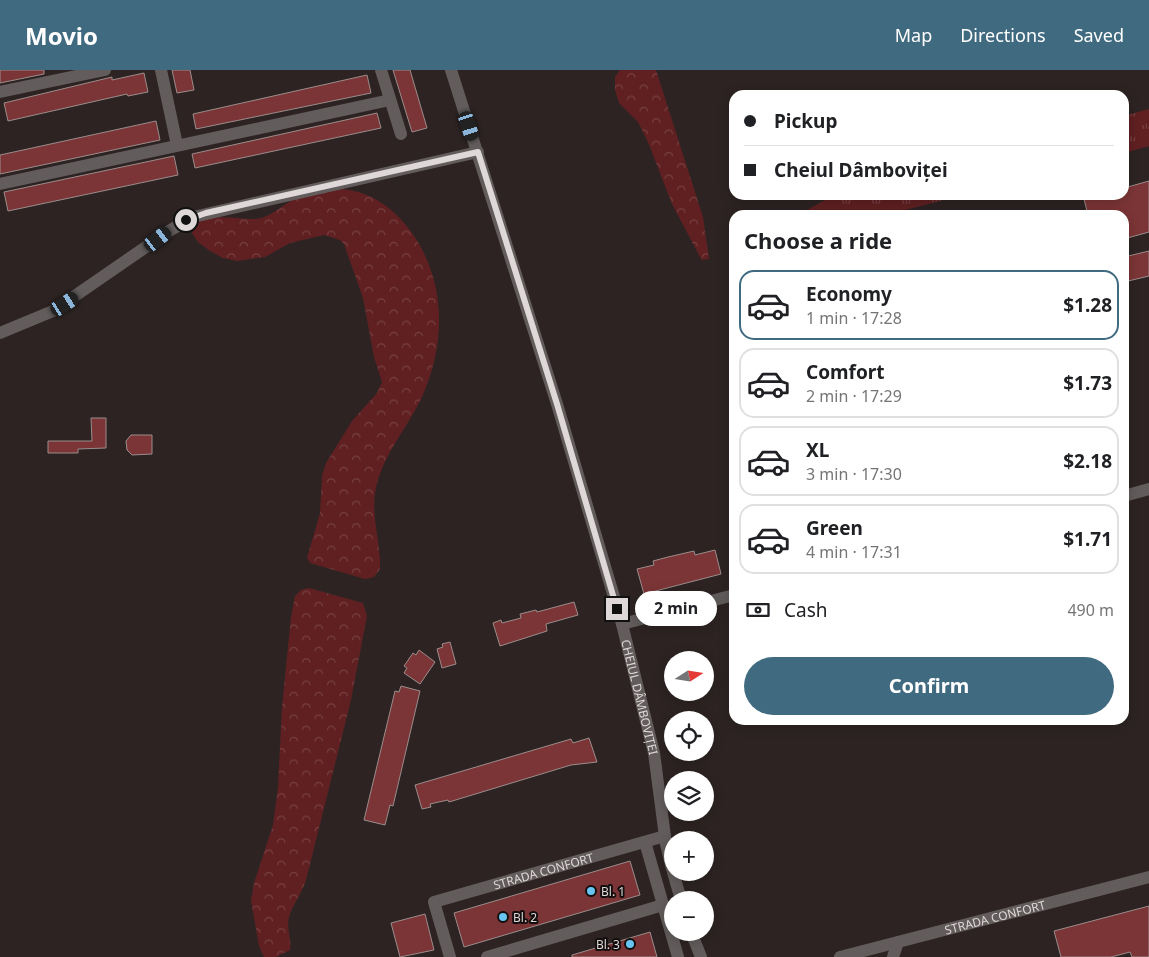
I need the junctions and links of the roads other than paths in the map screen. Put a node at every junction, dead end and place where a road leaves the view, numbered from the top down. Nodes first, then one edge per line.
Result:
1 (105, 70) edge
2 (160, 70) edge
3 (381, 70) edge
4 (451, 70) edge
5 (0, 92) edge
6 (390, 100) junction
7 (401, 134) dead end
8 (177, 145) junction
9 (478, 152) junction
10 (0, 184) edge
11 (0, 333) edge
12 (1149, 489) edge
13 (1129, 495) edge
14 (729, 596) edge
15 (622, 624) junction
16 (664, 836) joint
17 (645, 842) junction
18 (1149, 877) edge
19 (663, 905) junction
20 (695, 941) edge
21 (898, 952) edge
22 (450, 957) edge
23 (487, 957) edge
24 (678, 957) edge
25 (701, 957) edge
26 (840, 957) edge

1 - 5 street
2 - 8 street
3 - 6 street
4 - 9 street, CHEIUL DÂMBOVIȚEI
6 - 7 street
6 - 8 street
8 - 10 street
9 - 11 street
9 - 15 street, CHEIUL DÂMBOVIȚEI
12 - 13 street
14 - 15 street
15 - 16 street, CHEIUL DÂMBOVIȚEI
16 - 17 street
17 - 19 street
17 - 22 street, STRADA CONFORT
18 - 21 street, STRADA CONFORT
19 - 23 street
19 - 24 street
20 - 25 street
21 - 26 street, STRADA CONFORT

